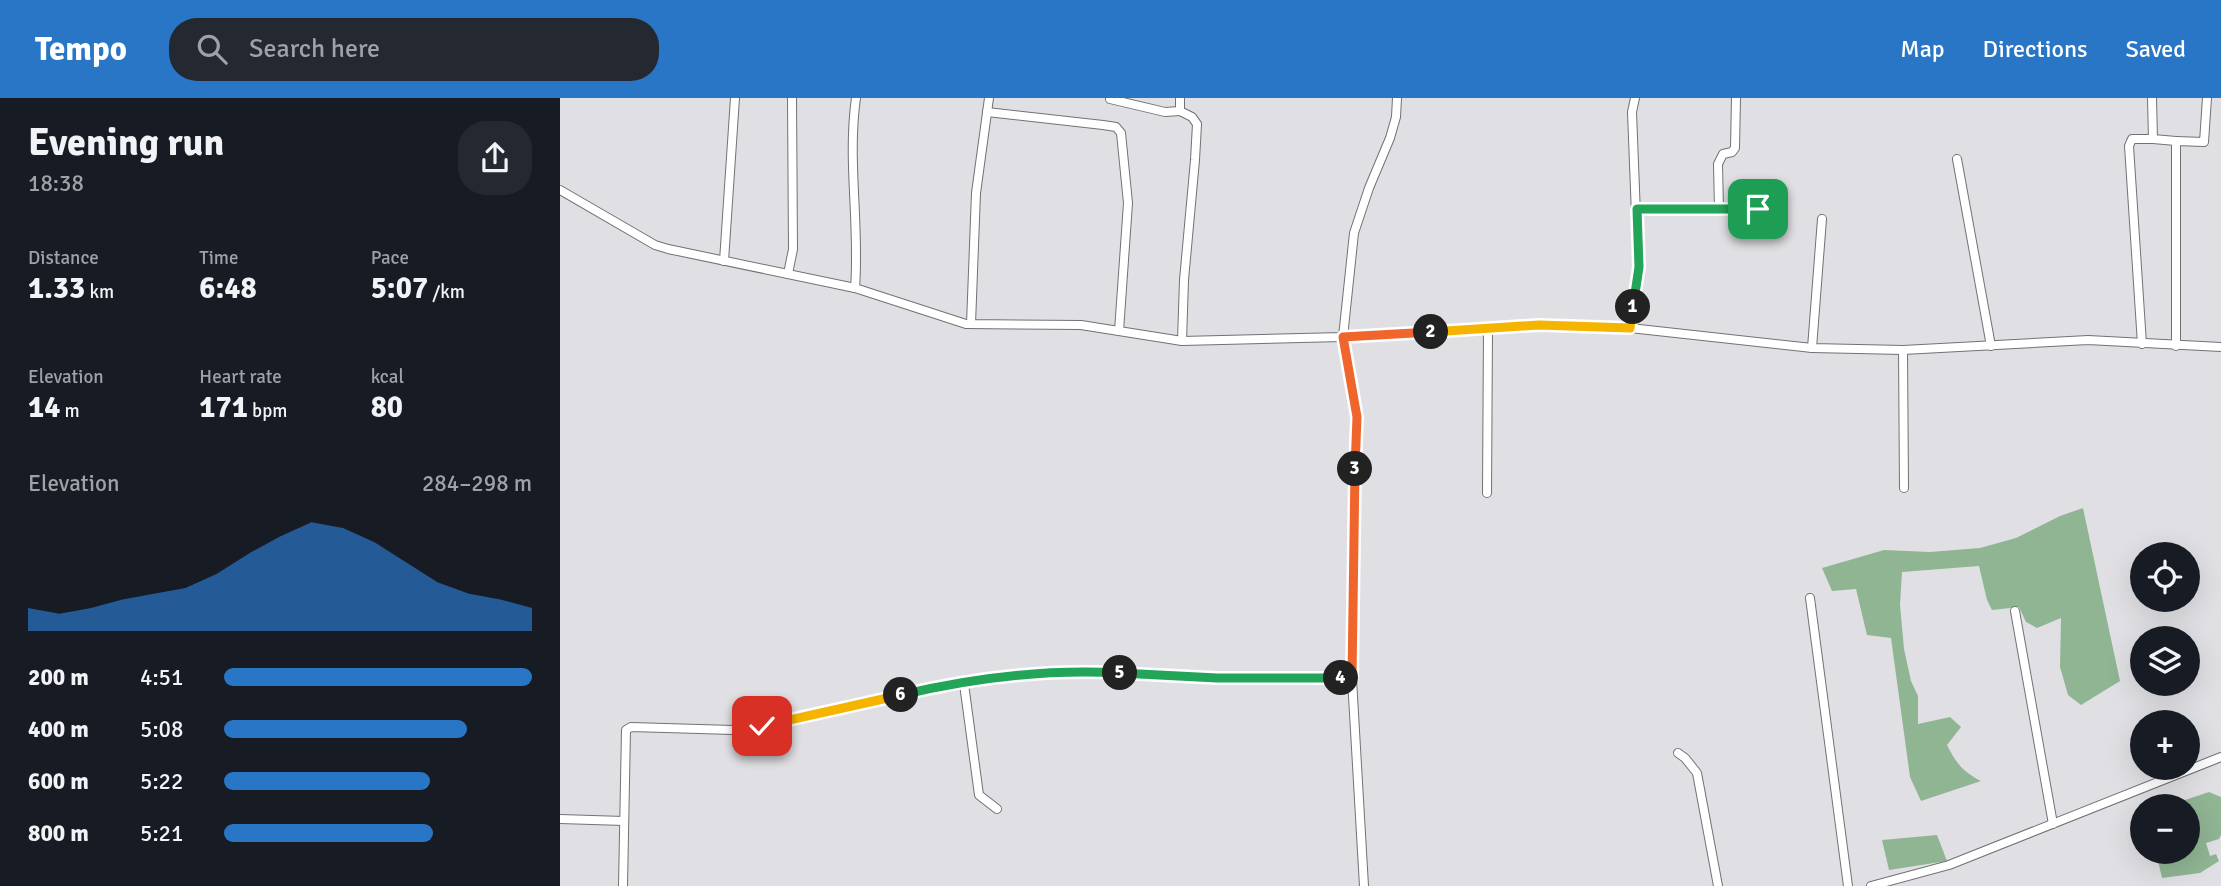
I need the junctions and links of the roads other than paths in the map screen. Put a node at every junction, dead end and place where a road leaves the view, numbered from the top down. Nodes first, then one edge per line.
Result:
1 (735, 98) edge
2 (792, 98) edge
3 (856, 98) edge
4 (989, 98) edge
5 (1180, 98) edge
6 (1397, 98) edge
7 (1634, 98) edge
8 (1736, 98) edge
9 (2152, 98) edge
10 (2207, 98) edge
11 (1110, 99) edge
12 (1180, 111) junction
13 (987, 112) junction
14 (2153, 139) junction
15 (2176, 141) junction
16 (1957, 159) dead end
17 (560, 190) edge
18 (1637, 209) junction
19 (1719, 209) junction
20 (1758, 209) dead end
21 (1822, 219) dead end
22 (724, 261) junction
23 (788, 274) junction
24 (855, 288) junction
25 (971, 324) junction
26 (1488, 328) junction
27 (1630, 328) junction
28 (1119, 331) junction
29 (1343, 337) junction
30 (1182, 341) junction
31 (2142, 344) junction
32 (1991, 345) junction
33 (2176, 346) junction
34 (2221, 347) edge
35 (1812, 348) junction
36 (1903, 350) junction
37 (1904, 488) dead end
38 (1487, 493) dead end
39 (1810, 598) dead end
40 (2015, 611) dead end
41 (1352, 678) junction
42 (964, 684) junction
43 (1678, 753) dead end
44 (2221, 757) edge
45 (997, 809) dead end
46 (560, 819) edge
47 (624, 821) junction
48 (2053, 824) junction
49 (623, 886) edge
50 (1364, 886) edge
51 (1718, 886) edge
52 (1848, 886) edge
53 (1871, 886) edge

1 - 22 street
2 - 23 street
3 - 24 street
4 - 13 street
5 - 12 street
6 - 29 street
7 - 18 street
8 - 19 street
9 - 14 street
10 - 15 street
11 - 12 street
12 - 30 street
13 - 25 street
13 - 28 street
14 - 15 street
14 - 31 street
15 - 33 street
16 - 32 street
17 - 22 street
18 - 19 street
18 - 27 street
19 - 20 street
21 - 35 street
22 - 23 street
23 - 24 street
24 - 25 street
25 - 28 street
26 - 27 street
26 - 29 street
26 - 38 street
27 - 35 street
28 - 30 street
29 - 30 street
29 - 41 street
31 - 32 street
31 - 33 street
32 - 36 street
33 - 34 street
35 - 36 street
36 - 37 street
39 - 52 street
40 - 48 street
41 - 42 street
41 - 50 street
42 - 45 street
42 - 47 street
43 - 51 street
44 - 48 street
46 - 47 street
47 - 49 street
48 - 53 street

